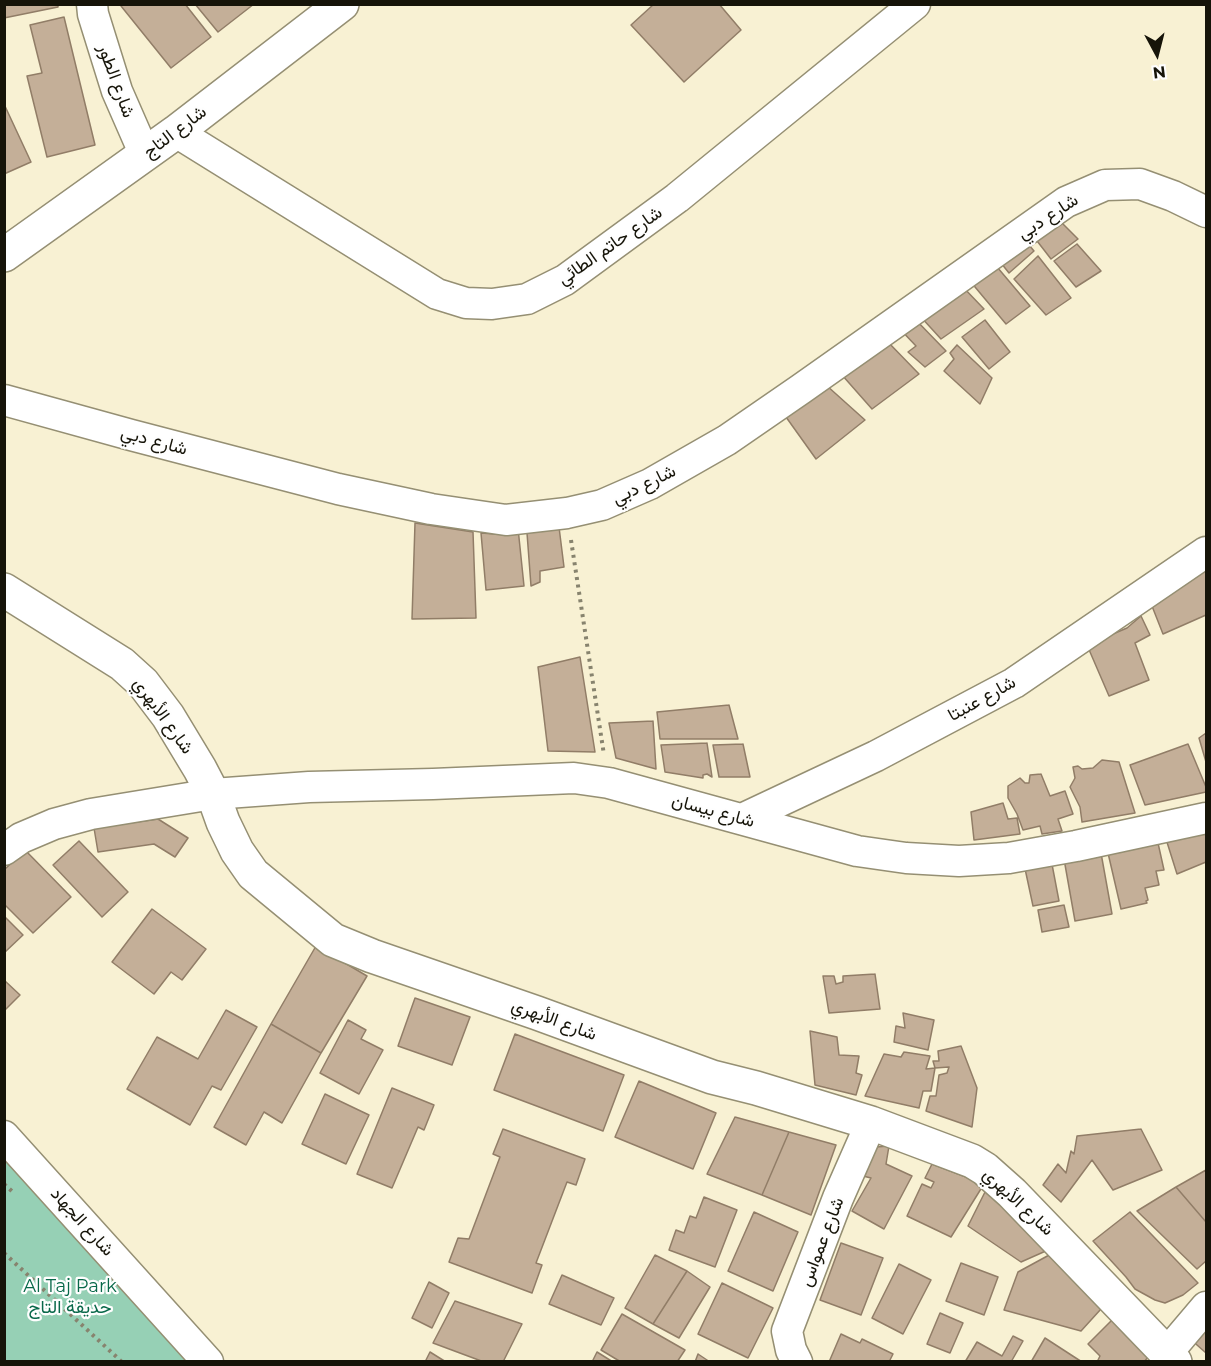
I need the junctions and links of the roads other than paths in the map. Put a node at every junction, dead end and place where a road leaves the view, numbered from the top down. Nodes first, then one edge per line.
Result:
1 (92, 4) edge
2 (342, 4) edge
3 (909, 6) edge
4 (176, 132) junction
5 (145, 155) junction
6 (1206, 212) edge
7 (4, 255) edge
8 (4, 400) edge
9 (1206, 552) edge
10 (4, 590) edge
11 (213, 794) junction
12 (1206, 818) edge
13 (742, 819) junction
14 (4, 850) edge
15 (871, 1124) junction
16 (4, 1136) edge
17 (1206, 1307) edge
18 (1171, 1357) edge
19 (208, 1362) edge
20 (797, 1362) edge

1 - 5 street, شارع الطور
2 - 4 street, شارع التاج
3 - 4 street, شارع حاتم الطائي
4 - 5 street, شارع التاج
5 - 7 street, شارع التاج
6 - 8 street, شارع دبي
9 - 13 street, شارع عنبتا
10 - 11 street, شارع الأبهري
11 - 13 street, شارع بيسان
11 - 14 street
11 - 15 street, شارع الأبهري
12 - 13 street, شارع بيسان
15 - 18 street, شارع الأبهري
15 - 20 street, شارع عمواس
16 - 19 street, شارع الجهاد
17 - 18 street

